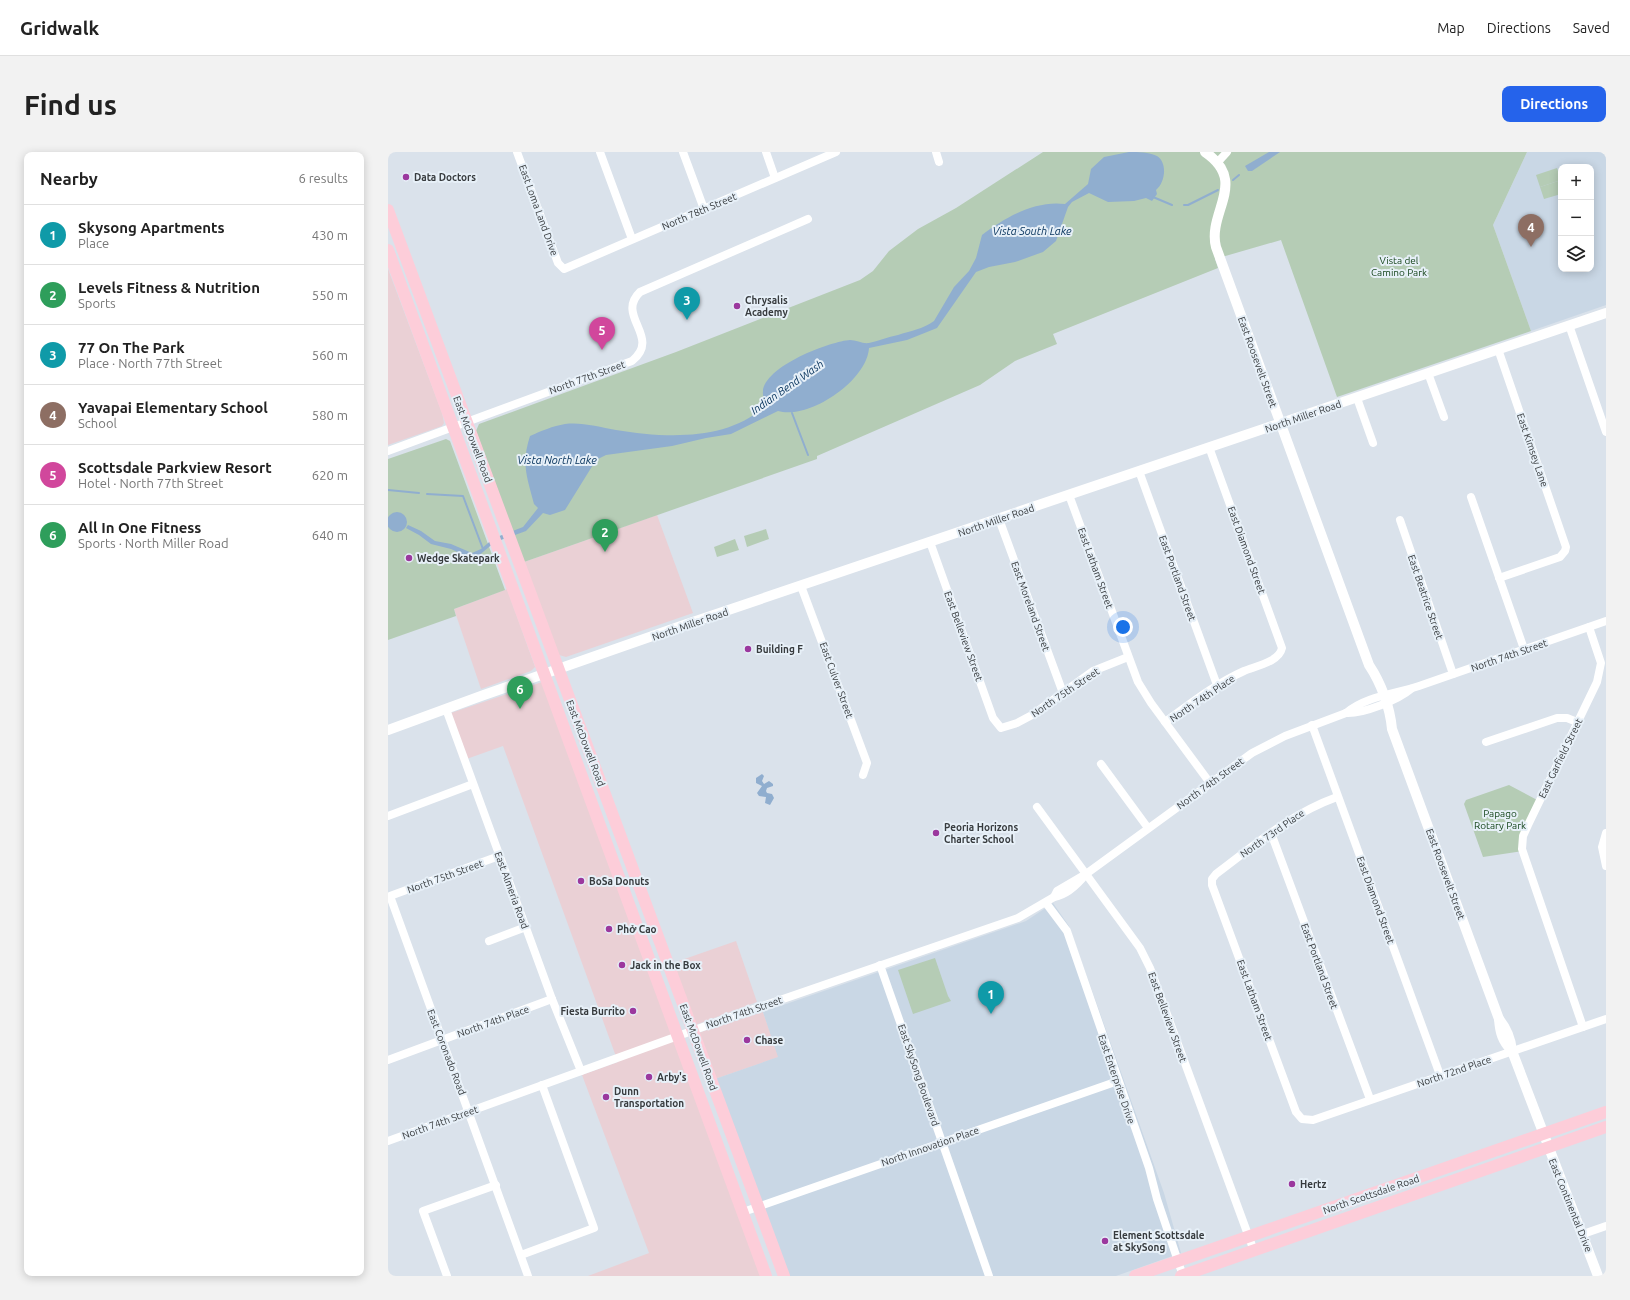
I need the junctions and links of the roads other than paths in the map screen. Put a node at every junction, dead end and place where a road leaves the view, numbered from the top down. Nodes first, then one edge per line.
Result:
1 (517, 152) edge
2 (600, 152) edge
3 (683, 152) edge
4 (766, 152) edge
5 (836, 152) edge
6 (936, 152) edge
7 (1205, 152) edge
8 (1227, 152) edge
9 (939, 162) dead end
10 (1217, 163) junction
11 (776, 178) junction
12 (704, 209) junction
13 (388, 210) edge
14 (808, 219) dead end
15 (632, 239) junction
16 (388, 250) edge
17 (562, 268) joint
18 (1606, 313) edge
19 (1568, 325) junction
20 (1498, 349) junction
21 (1428, 373) junction
22 (1357, 398) junction
23 (1444, 418) dead end
24 (466, 423) junction
25 (1281, 424) junction
26 (454, 428) junction
27 (1606, 432) edge
28 (1373, 443) dead end
29 (1209, 447) junction
30 (388, 451) edge
31 (1139, 471) junction
32 (1069, 495) junction
33 (1471, 497) dead end
34 (998, 519) junction
35 (1400, 520) dead end
36 (930, 542) junction
37 (1499, 578) junction
38 (801, 586) junction
39 (1606, 621) edge
40 (1589, 627) junction
41 (1524, 649) junction
42 (1281, 653) joint
43 (1128, 657) junction
44 (558, 669) junction
45 (544, 674) junction
46 (1453, 674) junction
47 (1217, 685) junction
48 (1063, 693) junction
49 (1382, 700) junction
50 (446, 709) junction
51 (1165, 722) junction
52 (1577, 722) junction
53 (1312, 725) junction
54 (1001, 728) joint
55 (388, 730) edge
56 (1486, 742) dead end
57 (1100, 764) dead end
58 (863, 774) dead end
59 (1210, 783) junction
60 (473, 784) junction
61 (1337, 797) junction
62 (1037, 807) dead end
63 (388, 816) edge
64 (1148, 828) junction
65 (1271, 833) junction
66 (1606, 833) edge
67 (499, 856) junction
68 (1606, 866) edge
69 (1086, 874) junction
70 (1212, 879) joint
71 (390, 896) joint
72 (1046, 903) junction
73 (526, 927) junction
74 (489, 941) dead end
75 (880, 965) junction
76 (552, 999) junction
77 (1606, 1019) edge
78 (1583, 1027) junction
79 (693, 1030) junction
80 (678, 1036) junction
81 (442, 1039) junction
82 (1512, 1051) junction
83 (388, 1060) edge
84 (581, 1071) junction
85 (1440, 1075) junction
86 (1118, 1081) junction
87 (542, 1085) junction
88 (1370, 1099) junction
89 (469, 1111) junction
90 (1606, 1112) edge
91 (1302, 1119) joint
92 (1606, 1127) edge
93 (1543, 1134) junction
94 (388, 1141) edge
95 (942, 1142) junction
96 (1548, 1148) junction
97 (496, 1185) junction
98 (758, 1206) junction
99 (743, 1212) junction
100 (1606, 1226) edge
101 (1583, 1234) junction
102 (1248, 1237) junction
103 (1254, 1251) junction
104 (521, 1255) junction
105 (1178, 1261) junction
106 (447, 1276) edge
107 (528, 1276) edge
108 (766, 1276) edge
109 (784, 1276) edge
110 (989, 1276) edge
111 (1135, 1276) edge
112 (1183, 1276) edge
113 (1598, 1276) edge

1 - 17 street, East Loma Land Drive
2 - 15 street
3 - 12 street
4 - 11 street
5 - 11 street, North 78th Street
6 - 9 street
7 - 10 street, East Roosevelt Street
8 - 10 street
10 - 25 street, East Roosevelt Street
11 - 12 street, North 78th Street
12 - 15 street, North 78th Street
13 - 24 main road, East McDowell Road
14 - 24 street, North 77th Street
15 - 17 street, North 78th Street
16 - 26 main road, East McDowell Road
18 - 19 street, North Miller Road
19 - 20 street, North Miller Road
19 - 27 street
20 - 21 street, North Miller Road
20 - 37 street, East Kimsey Lane
21 - 22 street, North Miller Road
21 - 23 street
22 - 25 street, North Miller Road
22 - 28 street
24 - 26 street, North 77th Street
24 - 44 main road, East McDowell Road
25 - 29 street, North Miller Road
25 - 49 street, East Roosevelt Street
26 - 30 street, North 77th Street
26 - 45 main road, East McDowell Road
29 - 31 street, North Miller Road
29 - 42 street, East Diamond Street
31 - 32 street, North Miller Road
31 - 47 street, East Portland Street
32 - 34 street, North Miller Road
32 - 43 street, East Latham Street
33 - 37 street
34 - 36 street, North Miller Road
34 - 48 street, East Moreland Street
35 - 46 street, East Beatrice Street
36 - 38 street, North Miller Road
36 - 54 street, East Belleview Street
37 - 41 street
38 - 44 street, North Miller Road
38 - 58 street, East Culver Street
39 - 40 street, North 74th Street
40 - 41 street, North 74th Street
40 - 52 street, East Garfield Street
41 - 46 street, North 74th Street
42 - 47 street, North 74th Place
43 - 48 street, North 75th Street
43 - 51 street, East Latham Street
44 - 45 street, North Miller Road
44 - 79 main road, East McDowell Road
45 - 50 street, North Miller Road
45 - 80 main road, East McDowell Road
46 - 49 street, North 74th Street
47 - 51 street, North 74th Place
48 - 54 street, North 75th Street
49 - 53 street, North 74th Street
49 - 82 street, East Roosevelt Street
50 - 55 street, North Miller Road
50 - 60 street, East Almeria Road
51 - 59 street, East Latham Street
52 - 56 street
52 - 78 street, East Garfield Street
53 - 59 street, North 74th Street
53 - 61 street, East Diamond Street
57 - 64 street
59 - 64 street, North 74th Street
60 - 63 street
60 - 67 street, East Almeria Road
61 - 65 street, North 73rd Place
61 - 85 street, East Diamond Street
62 - 69 street, East Belleview Street
64 - 69 street, North 74th Street
65 - 70 street, North 73rd Place
65 - 88 street, East Portland Street
66 - 68 street
67 - 71 street, North 75th Street
67 - 73 street, East Almeria Road
69 - 72 street, North 74th Street
69 - 102 street, East Belleview Street
70 - 91 street, East Latham Street
71 - 81 street, East Coronado Road
72 - 75 street, North 74th Street
72 - 86 street, East Enterprise Drive
73 - 74 street
73 - 76 street, East Almeria Road
75 - 79 street, North 74th Street
75 - 95 street, East SkySong Boulevard
76 - 81 street, North 74th Place
76 - 84 street, East Almeria Road
77 - 78 street, North 72nd Place
78 - 82 street, North 72nd Place
79 - 80 street, North 74th Street
79 - 98 main road, East McDowell Road
80 - 84 street, North 74th Street
80 - 99 main road, East McDowell Road
81 - 83 street, North 74th Place
81 - 89 street, East Coronado Road
82 - 85 street, North 72nd Place
82 - 93 street, East Roosevelt Street
84 - 87 street, North 74th Street
85 - 88 street, North 72nd Place
86 - 95 street, North Innovation Place
86 - 105 street, East Enterprise Drive
87 - 89 street, North 74th Street
87 - 104 street
88 - 91 street, North 72nd Place
89 - 94 street, North 74th Street
89 - 97 street, East Coronado Road
90 - 93 main road, North Scottsdale Road
92 - 96 main road, North Scottsdale Road
93 - 96 street, East Continental Drive
93 - 102 main road, North Scottsdale Road
95 - 98 street, North Innovation Place
95 - 110 street, East SkySong Boulevard
96 - 101 street, East Continental Drive
96 - 103 main road, North Scottsdale Road
97 - 104 street, East Coronado Road
97 - 106 street
98 - 99 street, North Innovation Place
98 - 109 main road, East McDowell Road
99 - 108 main road, East McDowell Road
100 - 101 street
101 - 113 street, East Continental Drive
102 - 103 street, East Belleview Street
102 - 105 main road, North Scottsdale Road
103 - 112 main road, North Scottsdale Road
104 - 107 street, East Coronado Road
105 - 111 main road, North Scottsdale Road
105 - 112 street

